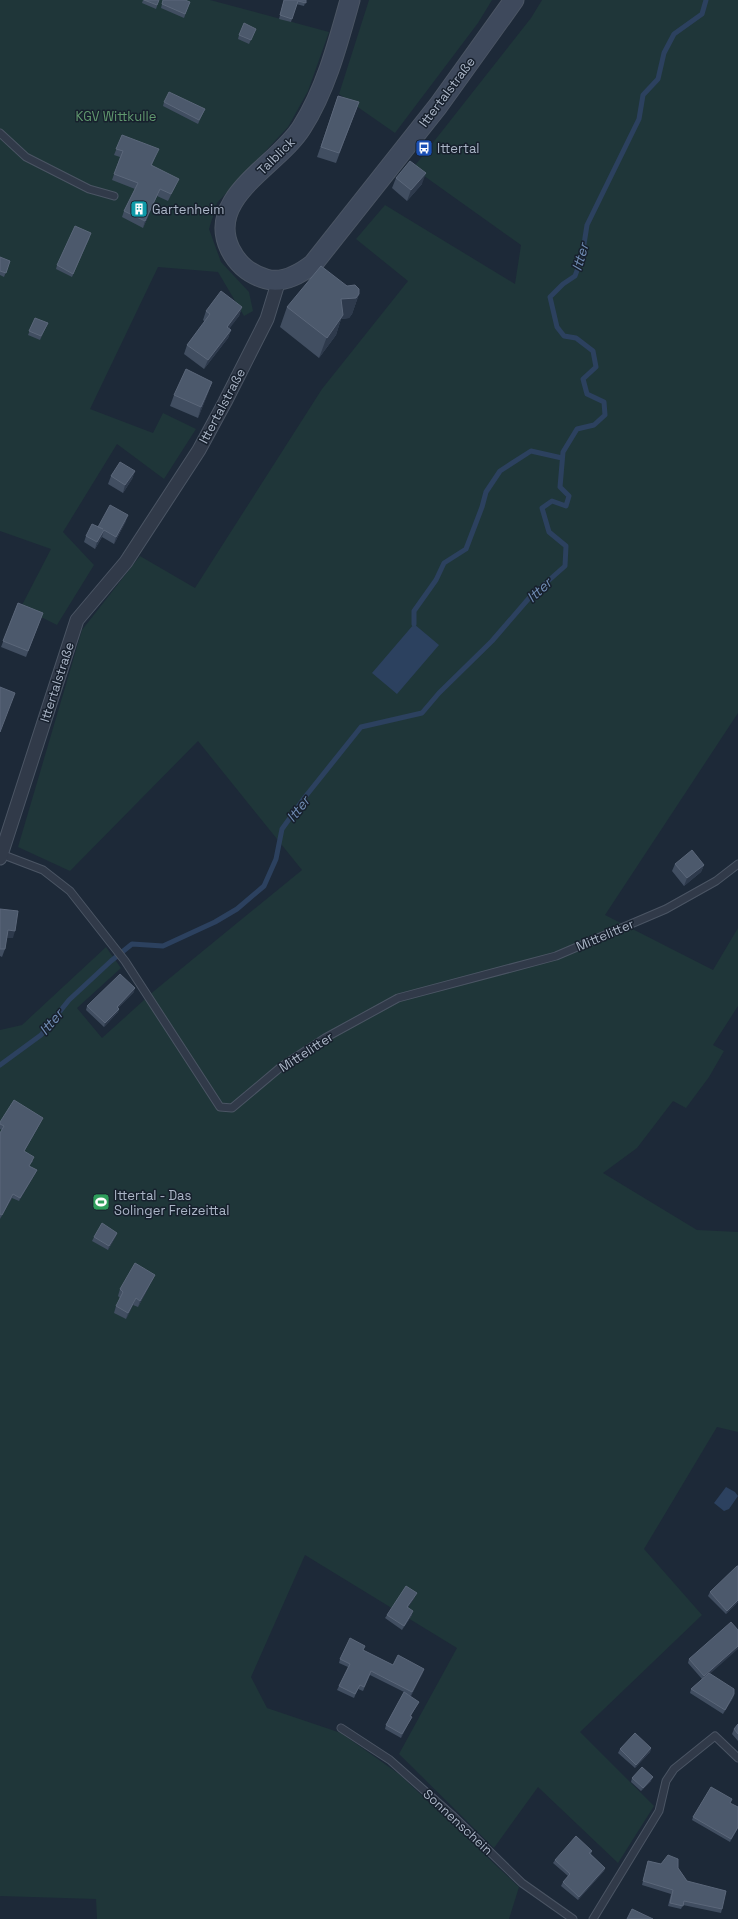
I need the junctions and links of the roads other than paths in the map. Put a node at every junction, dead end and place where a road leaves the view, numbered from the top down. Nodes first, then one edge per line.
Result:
1 (350, 0) edge
2 (514, 0) edge
3 (0, 133) edge
4 (114, 196) dead end
5 (279, 280) junction
6 (0, 856) edge
7 (738, 864) edge
8 (341, 1728) dead end
9 (738, 1758) edge
10 (573, 1919) edge
11 (593, 1919) edge

1 - 5 main road, Talblick
2 - 5 main road, Ittertalstraße
3 - 4 lane
5 - 6 street, Ittertalstraße
6 - 7 lane, Mittelitter
8 - 10 lane, Sonnenschein
9 - 11 lane

